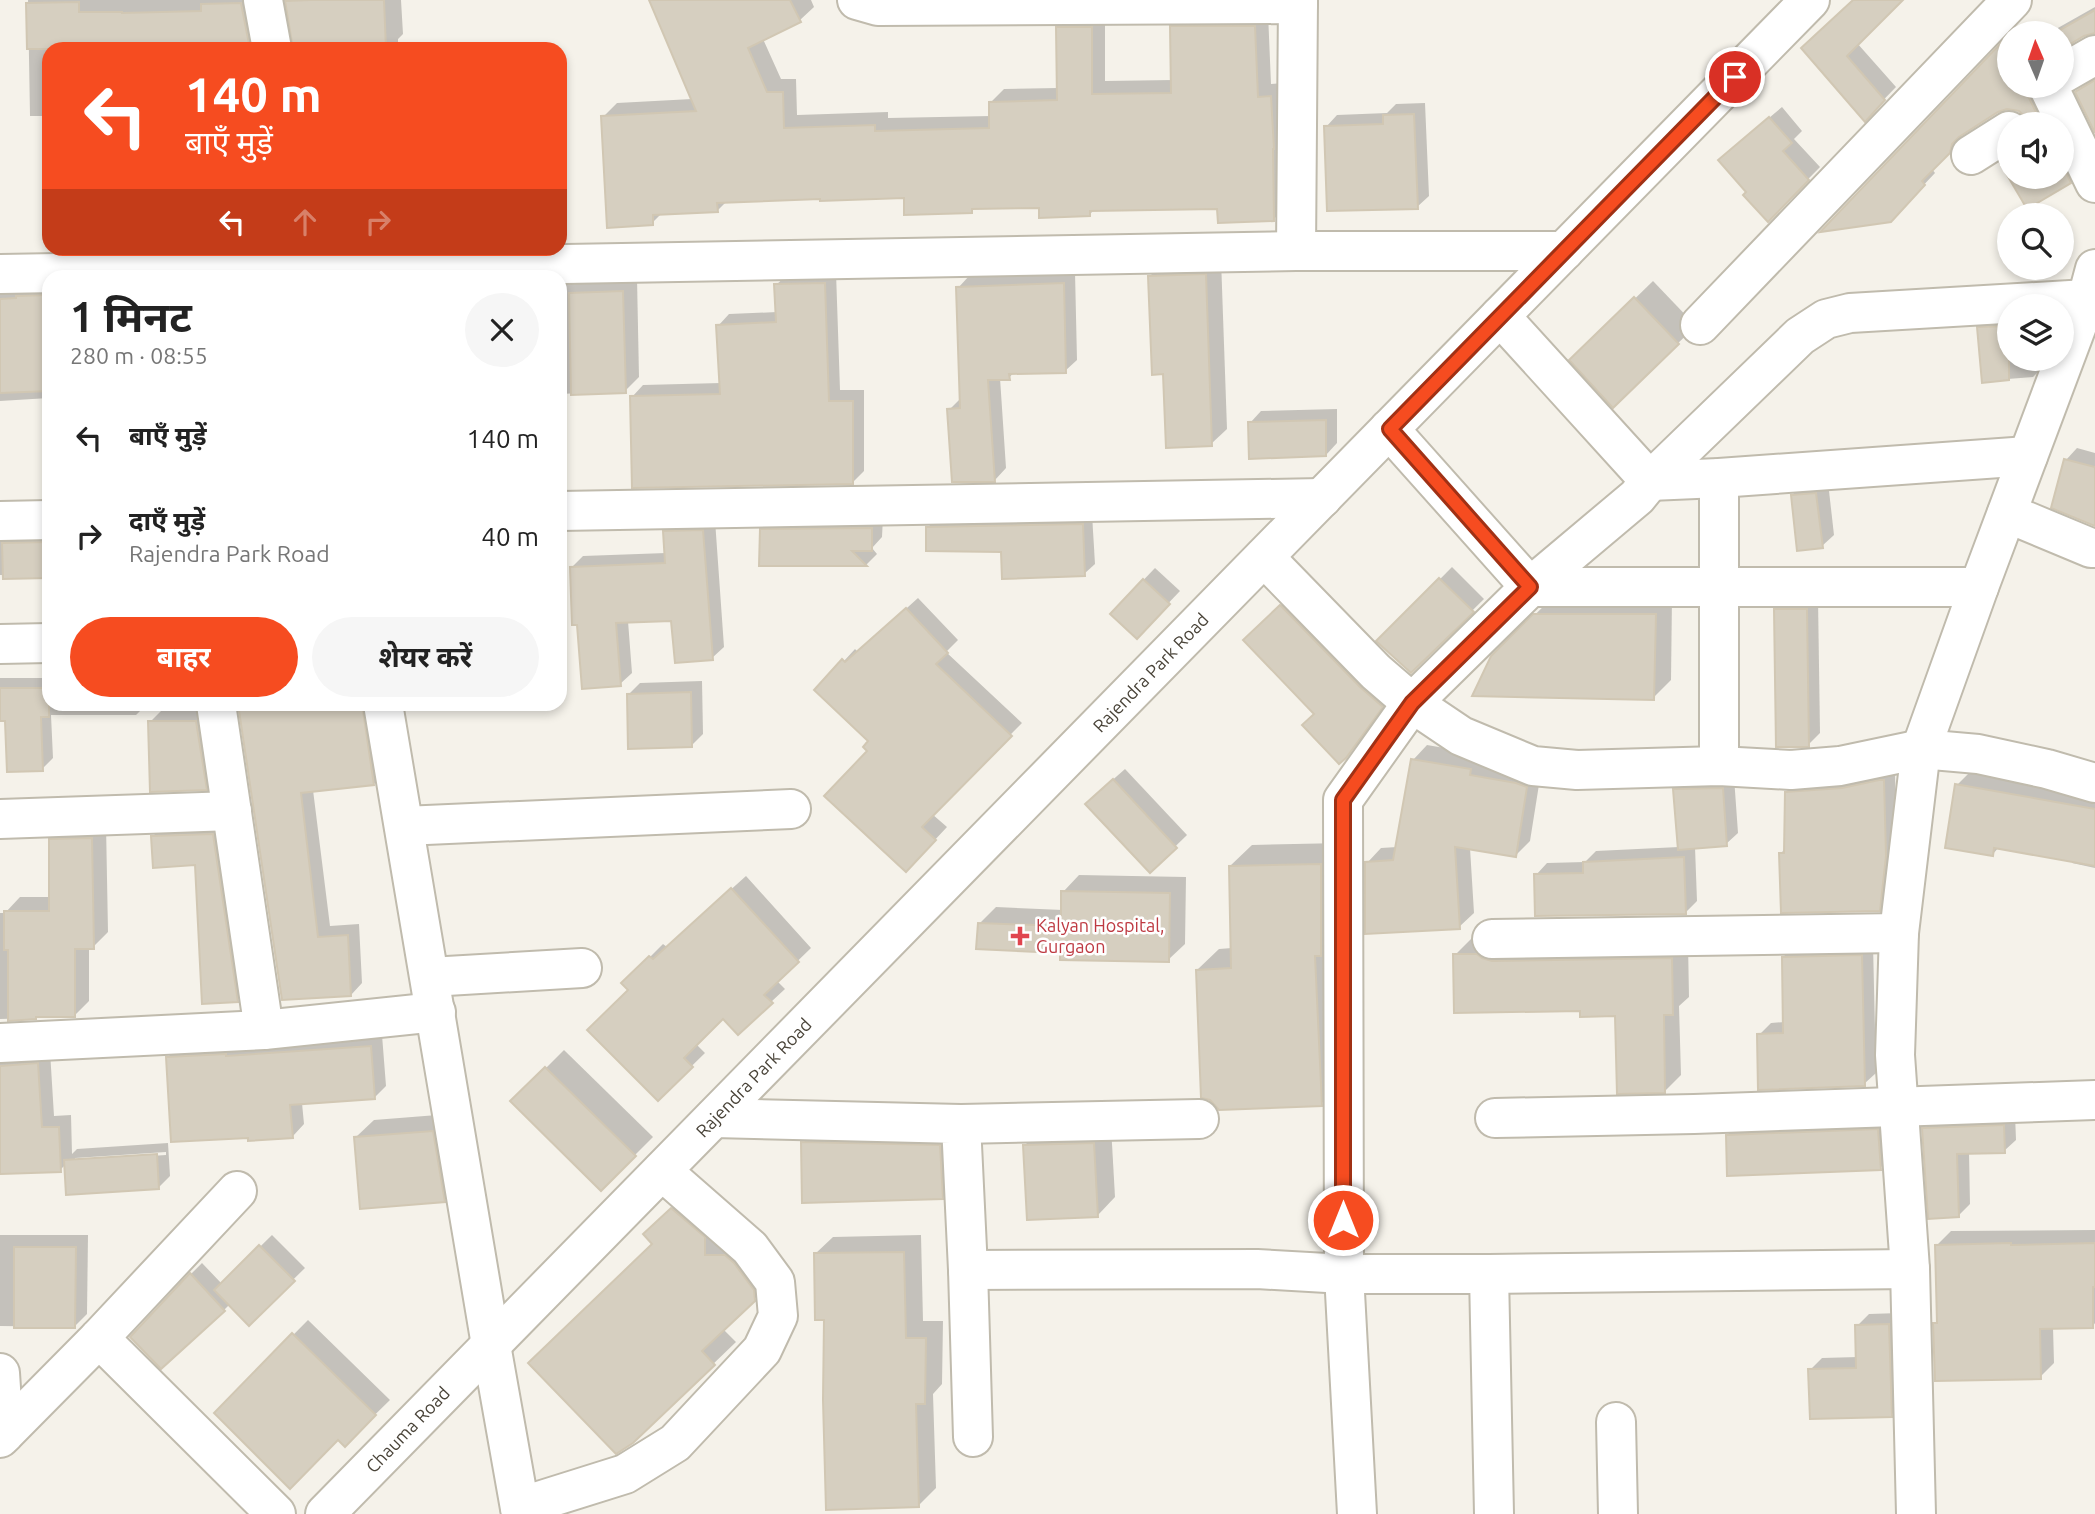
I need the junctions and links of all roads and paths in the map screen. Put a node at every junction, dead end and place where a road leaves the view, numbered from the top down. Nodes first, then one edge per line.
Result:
1 (264, 0) edge
2 (857, 0) edge
3 (1810, 0) edge
4 (1298, 2) edge
5 (2009, 10) edge
6 (271, 42) edge
7 (2095, 55) edge
8 (2074, 72) edge
9 (2045, 98) edge
10 (2060, 98) edge
11 (2031, 112) edge
12 (1997, 139) edge
13 (1971, 155) dead end
14 (2095, 183) edge
15 (1296, 251) junction
16 (1564, 251) junction
17 (308, 264) edge
18 (123, 270) edge
19 (42, 273) edge
20 (0, 274) edge
21 (2091, 284) edge
22 (1500, 316) junction
23 (1700, 325) dead end
24 (1390, 429) junction
25 (2028, 456) junction
26 (1719, 478) junction
27 (1650, 481) junction
28 (1322, 498) junction
29 (567, 511) edge
30 (2007, 513) junction
31 (42, 520) edge
32 (0, 521) edge
33 (2095, 548) edge
34 (1264, 557) junction
35 (1530, 587) junction
36 (1718, 587) junction
37 (1979, 587) junction
38 (42, 643) edge
39 (0, 644) edge
40 (1412, 703) junction
41 (217, 711) edge
42 (384, 711) edge
43 (1921, 749) junction
44 (1719, 766) junction
45 (2095, 783) edge
46 (791, 809) dead end
47 (232, 811) junction
48 (0, 819) edge
49 (404, 826) junction
50 (1899, 933) junction
51 (1492, 939) dead end
52 (582, 968) dead end
53 (433, 995) junction
54 (264, 1030) junction
55 (0, 1043) edge
56 (2095, 1100) edge
57 (1899, 1107) junction
58 (714, 1118) junction
59 (1495, 1118) dead end
60 (1199, 1119) dead end
61 (961, 1125) junction
62 (662, 1171) junction
63 (237, 1191) dead end
64 (1910, 1269) junction
65 (968, 1270) junction
66 (1344, 1274) junction
67 (1489, 1274) junction
68 (99, 1338) junction
69 (491, 1345) junction
70 (0, 1373) edge
71 (1616, 1422) dead end
72 (2, 1436) edge
73 (973, 1437) dead end
74 (521, 1510) edge
75 (276, 1514) edge
76 (325, 1514) edge
77 (1357, 1514) edge
78 (1494, 1514) edge
79 (1618, 1514) edge
80 (1916, 1514) edge

1 - 6 street
2 - 4 street
3 - 16 street, Rajendra Park Road
4 - 15 street
5 - 23 street
7 - 8 street
9 - 11 street
10 - 14 street
12 - 13 street
15 - 16 street
15 - 17 street
16 - 22 street, Rajendra Park Road
17 - 18 street
19 - 20 street
21 - 25 street
21 - 27 street
22 - 24 street, Rajendra Park Road
22 - 27 street
24 - 28 street, Rajendra Park Road
24 - 35 street
25 - 26 street
25 - 30 street
26 - 27 street
26 - 36 street
27 - 35 street
28 - 29 street
28 - 34 street, Rajendra Park Road
30 - 33 street
30 - 37 street
31 - 32 street
34 - 40 street
34 - 58 street, Rajendra Park Road
35 - 36 street
35 - 40 street
36 - 37 street
36 - 44 street
37 - 43 street
38 - 39 street
40 - 44 street
40 - 66 street
41 - 47 street
42 - 49 street
43 - 44 street
43 - 45 street
43 - 50 street
46 - 49 street
47 - 48 street
47 - 54 street
49 - 53 street
50 - 51 street
50 - 57 street
52 - 53 street
53 - 54 street
53 - 69 street
54 - 55 street
56 - 57 street
57 - 59 street
57 - 64 street
58 - 61 street
58 - 62 street, Rajendra Park Road
60 - 61 street
61 - 65 street
62 - 69 street, Rajendra Park Road
62 - 74 street
63 - 68 street
64 - 67 street
64 - 80 street
65 - 66 street
65 - 73 street
66 - 67 street
66 - 77 street
67 - 78 street
68 - 72 street
68 - 75 street
69 - 74 street
69 - 76 street, Chauma Road
70 - 72 street
71 - 79 street

